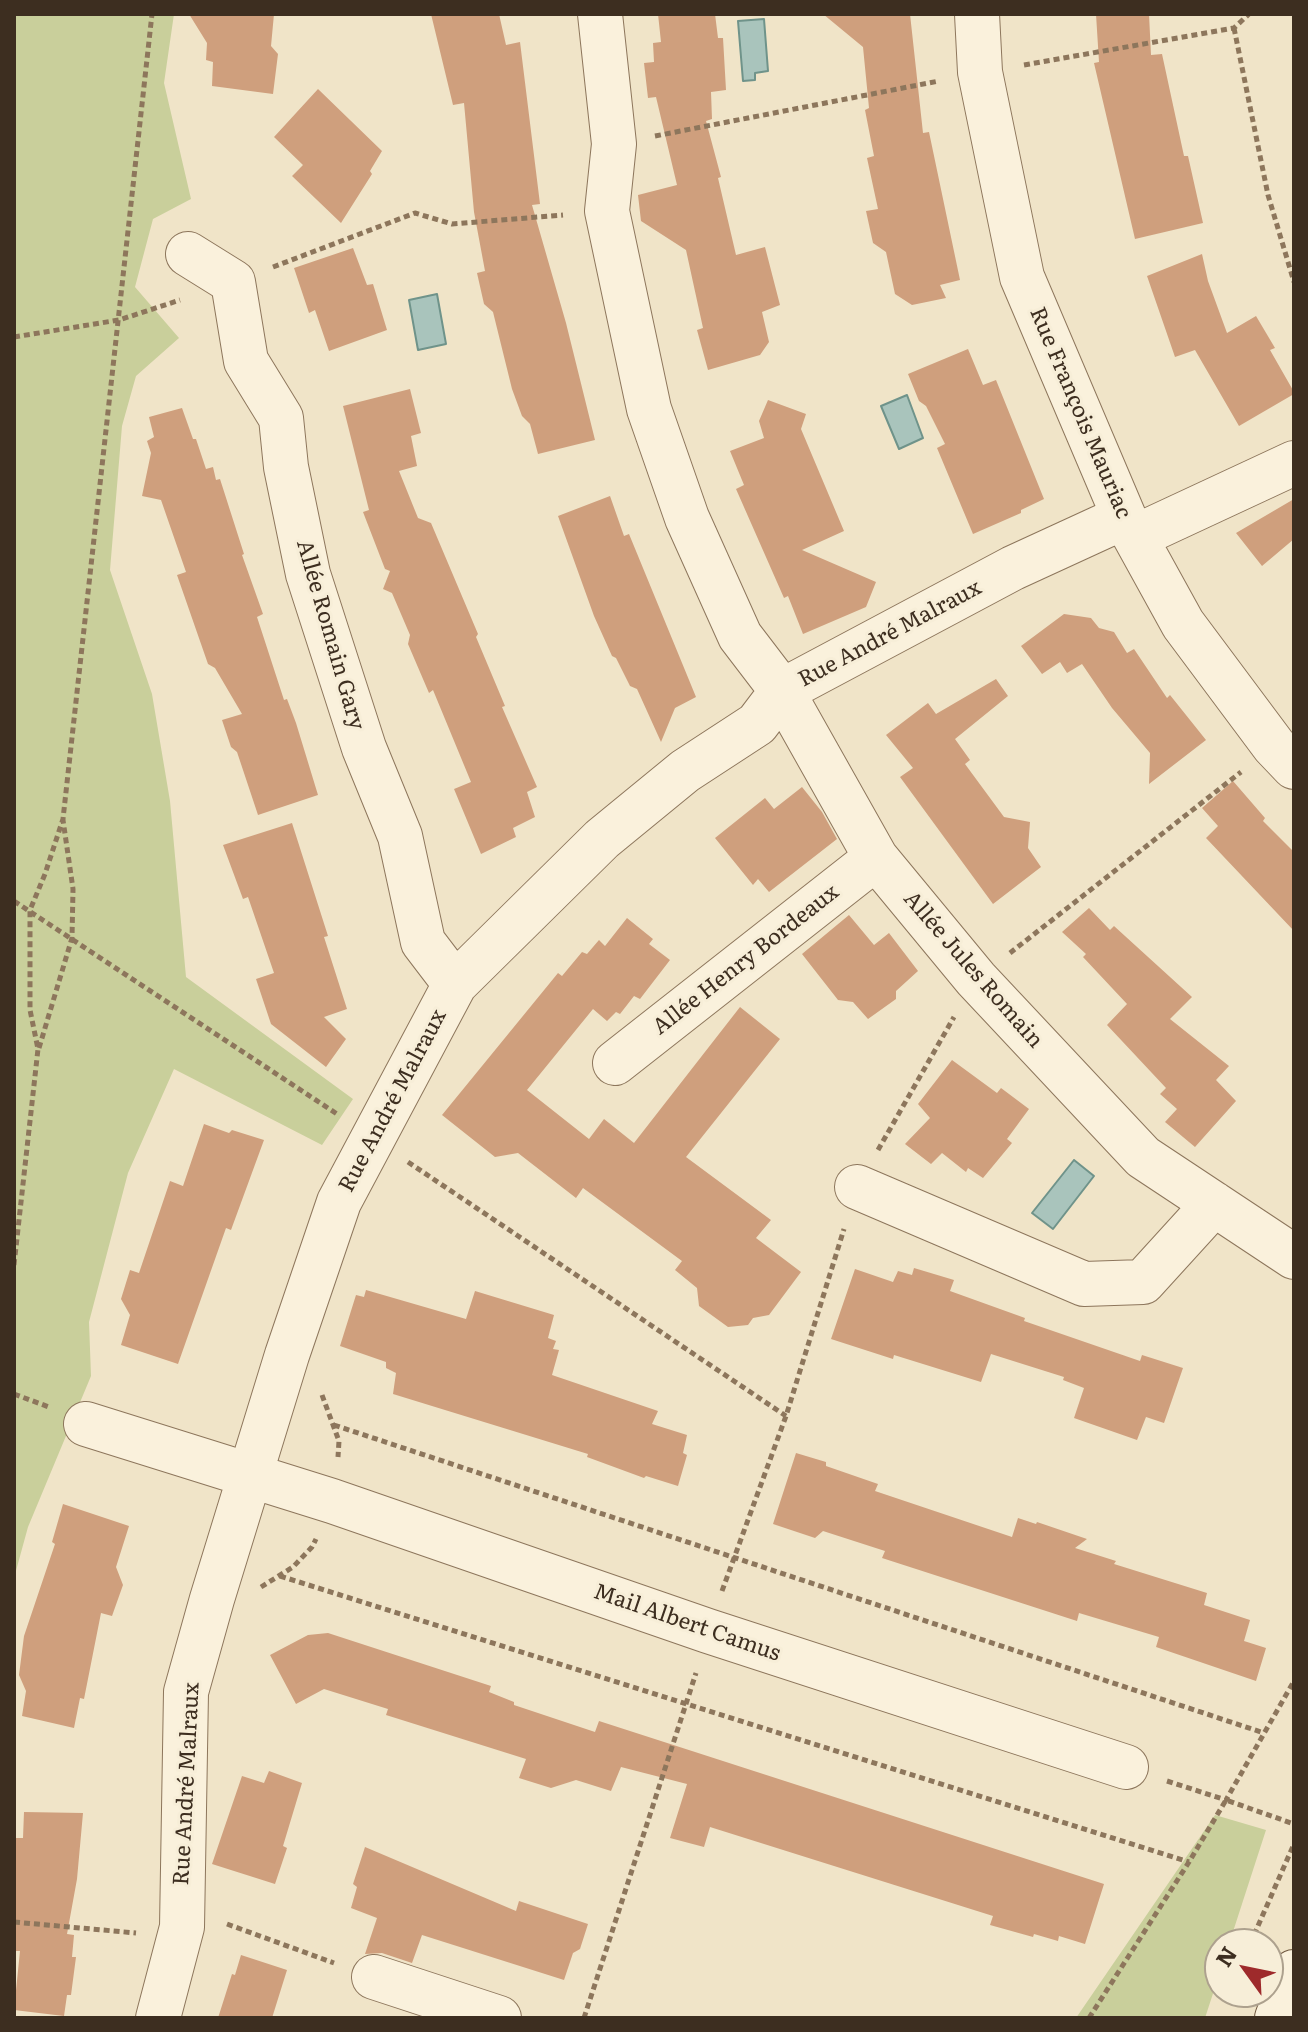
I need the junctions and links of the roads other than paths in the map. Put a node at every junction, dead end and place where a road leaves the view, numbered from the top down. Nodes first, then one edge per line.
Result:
1 (600, 14) edge
2 (977, 14) edge
3 (188, 254) dead end
4 (1294, 463) edge
5 (1129, 527) junction
6 (782, 691) junction
7 (1284, 756) edge
8 (876, 858) junction
9 (455, 984) junction
10 (615, 1063) dead end
11 (857, 1187) road end
12 (1214, 1204) junction
13 (1294, 1257) edge
14 (86, 1424) dead end
15 (250, 1477) junction
16 (1126, 1767) road end
17 (1294, 1972) edge
18 (374, 1977) dead end
19 (158, 2018) edge
20 (499, 2018) edge
21 (1277, 2018) edge

1 - 6 street, Allée Jules Romain
2 - 5 street, Rue François Mauriac
3 - 9 street, Allée Romain Gary
4 - 5 street, Rue André Malraux
5 - 6 street, Rue André Malraux
5 - 7 street, Rue François Mauriac
6 - 8 street, Allée Jules Romain
6 - 9 street, Rue André Malraux
8 - 10 street, Allée Henry Bordeaux
8 - 12 street, Allée Jules Romain
9 - 15 street, Rue André Malraux
11 - 12 street
12 - 13 street, Allée Jules Romain
14 - 15 street, Mail Albert Camus
15 - 16 street, Mail Albert Camus
15 - 19 street, Rue André Malraux
17 - 21 street
18 - 20 street

